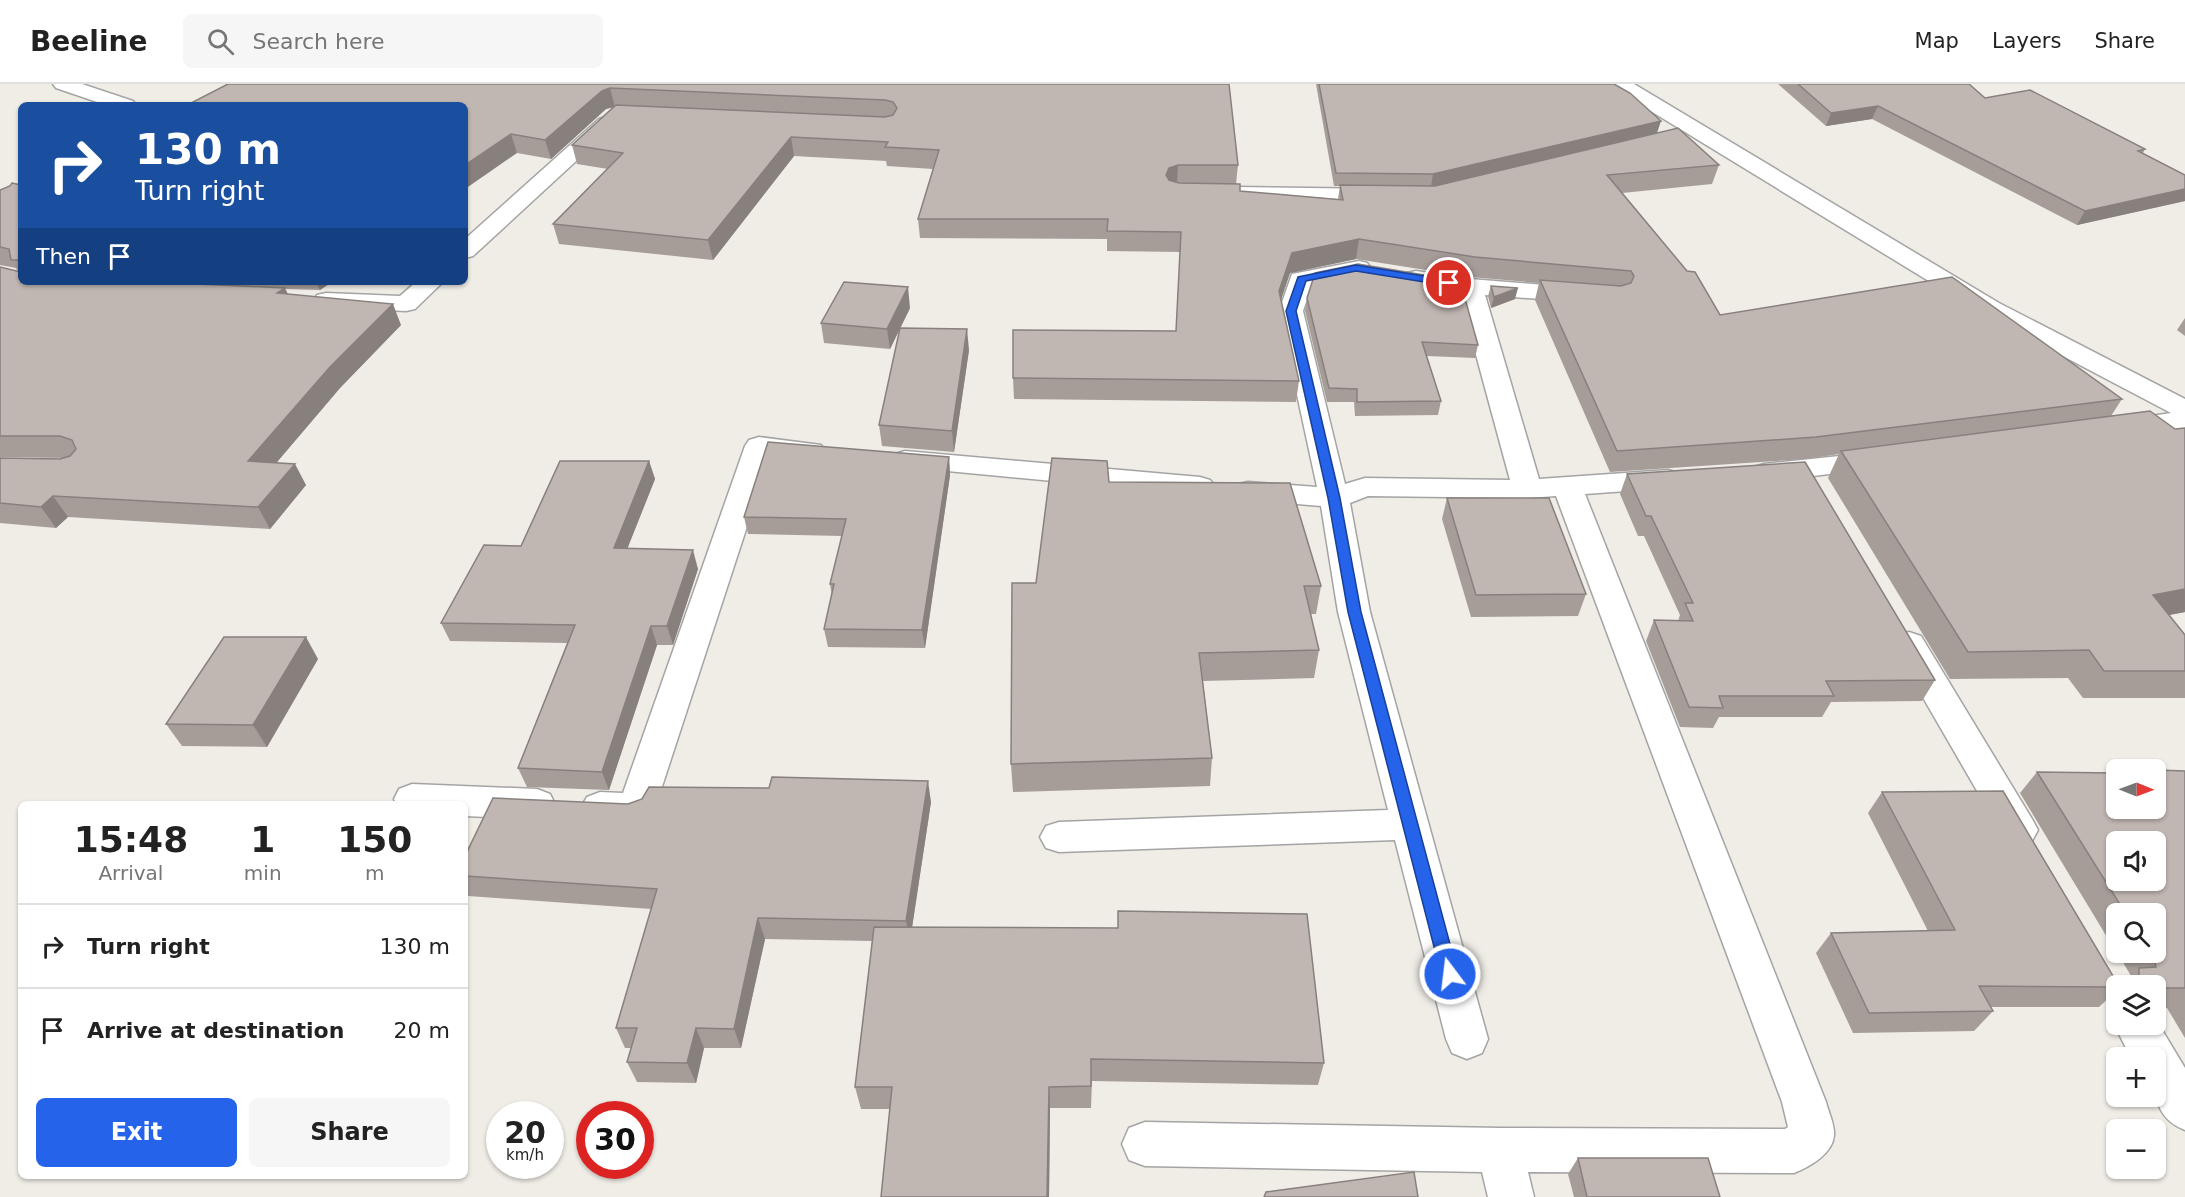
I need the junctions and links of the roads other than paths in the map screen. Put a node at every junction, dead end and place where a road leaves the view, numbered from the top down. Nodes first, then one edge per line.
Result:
1 (63, 84) edge
2 (1620, 84) edge
3 (117, 102) edge
4 (627, 116) edge
5 (1698, 132) junction
6 (1675, 138) edge
7 (1213, 193) edge
8 (1408, 196) edge
9 (468, 248) edge
10 (427, 285) edge
11 (1470, 286) junction
12 (1603, 296) edge
13 (300, 299) edge
14 (2185, 411) edge
15 (2185, 420) edge
16 (2090, 433) edge
17 (841, 454) edge
18 (876, 457) edge
19 (1901, 458) edge
20 (1806, 470) junction
21 (1734, 475) edge
22 (1698, 477) edge
23 (1567, 486) junction
24 (1527, 489) junction
25 (1334, 498) junction
26 (1824, 501) edge
27 (1891, 614) edge
28 (412, 799) dead end
29 (465, 801) edge
30 (468, 801) edge
31 (1410, 824) junction
32 (1059, 837) dead end
33 (2037, 860) edge
34 (1467, 1039) dead end
35 (2166, 1077) edge
36 (2185, 1109) edge
37 (1145, 1144) dead end
38 (1500, 1150) junction
39 (1511, 1197) edge

1 - 3 street
2 - 5 street
4 - 9 street
5 - 6 street
5 - 14 street
7 - 8 street
10 - 13 street
11 - 12 street
11 - 24 street
11 - 25 street
15 - 16 street
17 - 30 street
18 - 25 street
19 - 20 street
20 - 21 street
20 - 26 street
22 - 23 street
23 - 24 street
23 - 38 street
24 - 25 street
25 - 31 street
27 - 33 street
28 - 29 street
31 - 32 street
31 - 34 street
35 - 36 street
37 - 38 street
38 - 39 street

